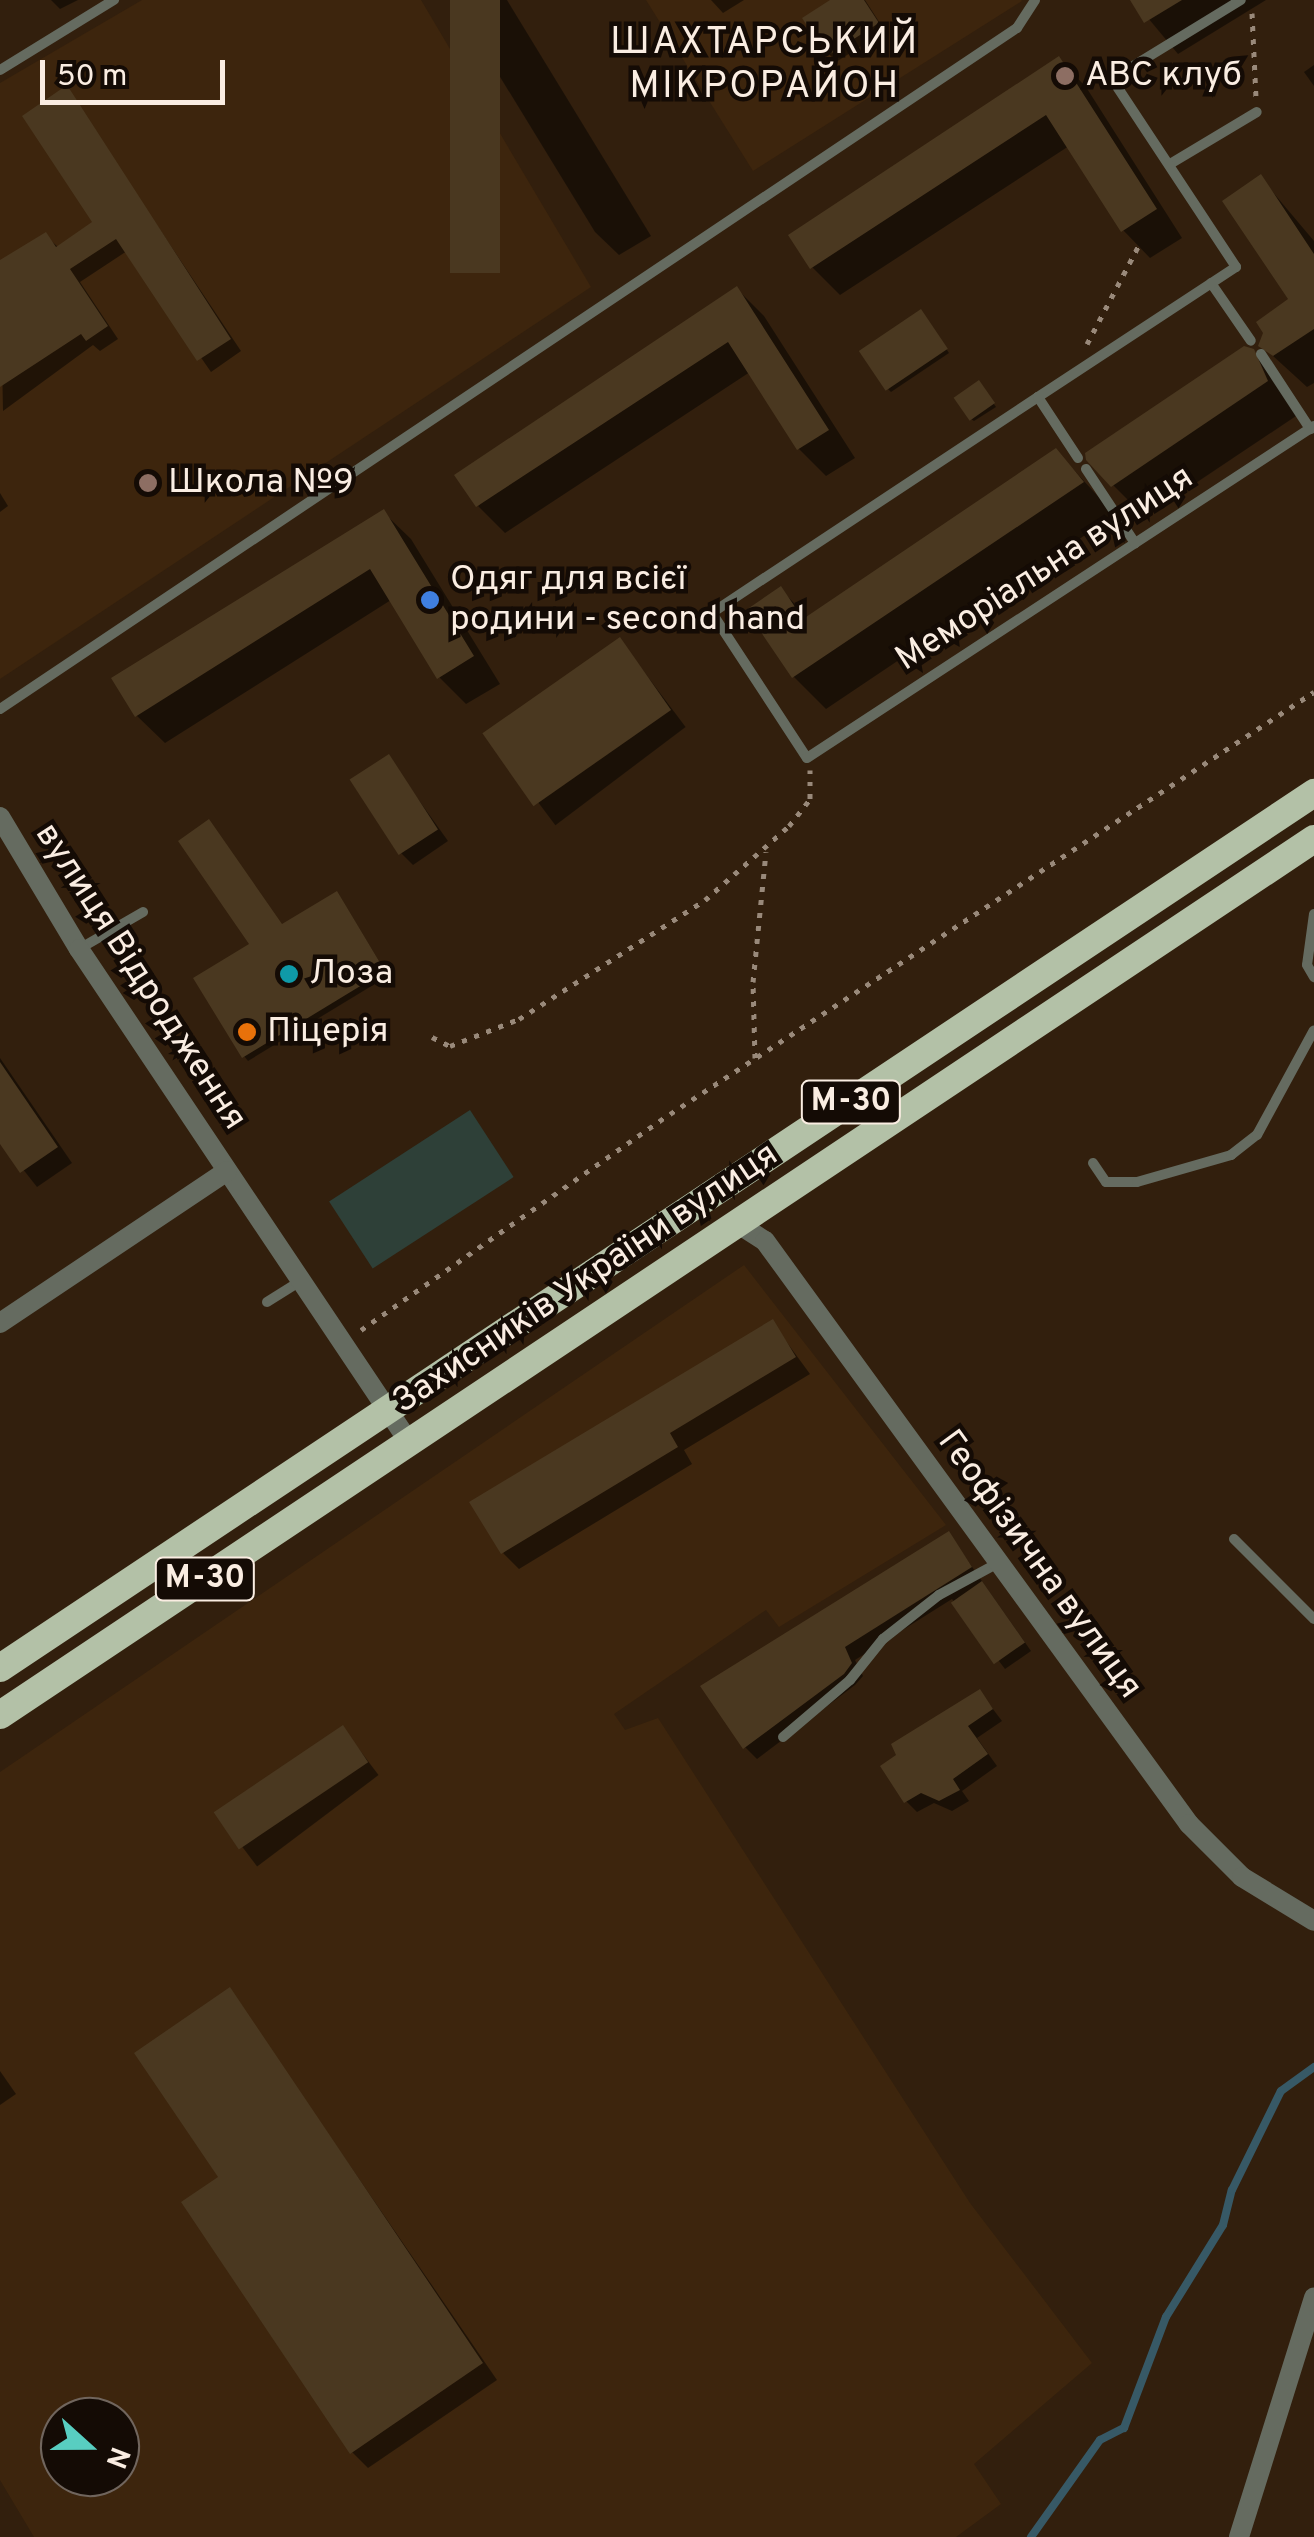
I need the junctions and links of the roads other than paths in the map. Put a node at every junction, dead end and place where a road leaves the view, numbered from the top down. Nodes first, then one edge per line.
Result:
1 (114, 0) edge
2 (1035, 0) edge
3 (1241, 0) edge
4 (0, 70) edge
5 (1257, 112) road end
6 (1170, 164) junction
7 (1212, 283) junction
8 (1252, 341) dead end
9 (1261, 354) dead end
10 (1038, 397) junction
11 (1312, 428) edge
12 (1078, 458) dead end
13 (1086, 469) dead end
14 (1135, 543) junction
15 (0, 708) edge
16 (1314, 793) edge
17 (0, 817) edge
18 (1314, 839) edge
19 (143, 912) dead end
20 (1314, 914) edge
21 (80, 949) junction
22 (1314, 977) edge
23 (1314, 1030) edge
24 (1093, 1163) dead end
25 (227, 1171) junction
26 (737, 1223) junction
27 (302, 1280) junction
28 (267, 1302) dead end
29 (0, 1323) edge
30 (389, 1410) junction
31 (409, 1442) junction
32 (1234, 1539) dead end
33 (999, 1563) junction
34 (1314, 1619) edge
35 (0, 1668) edge
36 (0, 1715) edge
37 (783, 1737) dead end
38 (1314, 1920) edge
39 (1314, 2297) edge
40 (1239, 2537) edge

1 - 4 lane
2 - 15 lane
3 - 6 lane
5 - 6 lane
6 - 7 lane
7 - 8 lane
7 - 10 lane
9 - 11 lane
10 - 12 lane
10 - 14 lane, Меморіальна вулиця
11 - 14 lane, Меморіальна вулиця
13 - 14 lane
16 - 30 highway, Захисників України вулиця / М-30
17 - 21 street, вулиця Відродження
18 - 26 highway, Захисників України вулиця / М-30
19 - 21 lane
20 - 22 lane
21 - 25 street, вулиця Відродження
23 - 24 lane
25 - 27 street, вулиця Відродження
25 - 29 street
26 - 31 highway, Захисників України вулиця / М-30
26 - 33 street, Геофізична вулиця
27 - 28 lane
27 - 30 street, вулиця Відродження
30 - 31 street, вулиця Відродження
30 - 35 highway, Захисників України вулиця / М-30
31 - 36 highway, Захисників України вулиця / М-30
32 - 34 lane
33 - 37 lane
33 - 38 street, Геофізична вулиця
39 - 40 street

